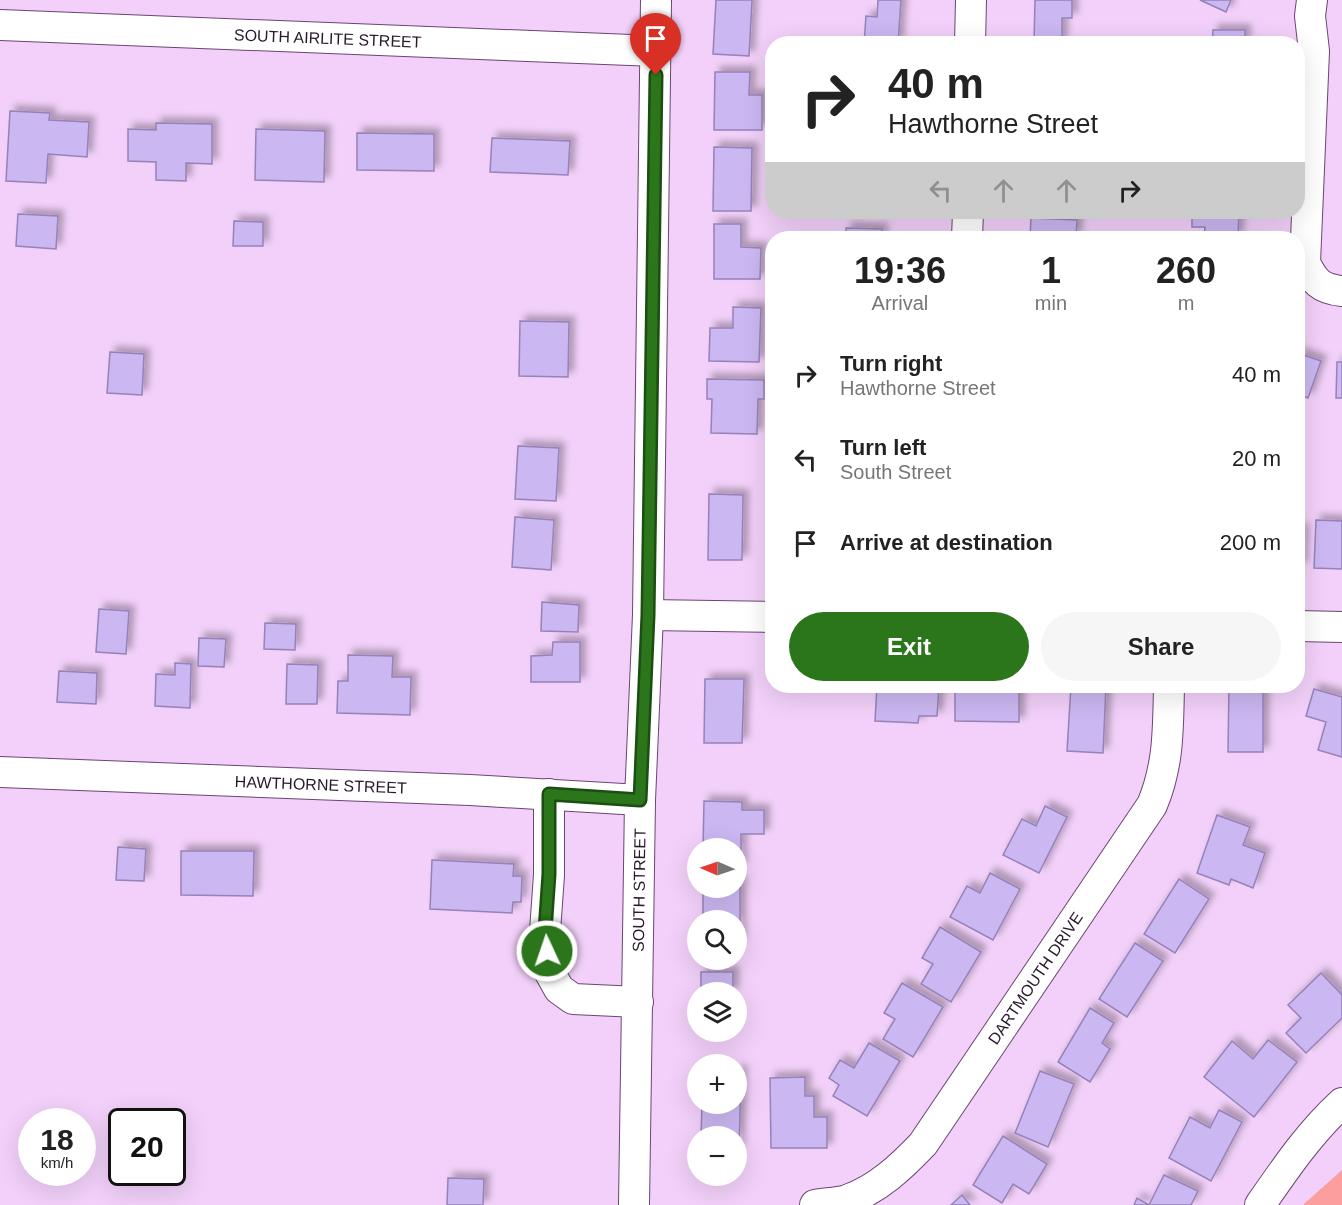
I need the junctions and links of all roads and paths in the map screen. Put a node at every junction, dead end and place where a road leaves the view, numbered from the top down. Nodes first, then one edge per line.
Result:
1 (656, 0) edge
2 (971, 0) edge
3 (1312, 0) edge
4 (0, 25) edge
5 (970, 36) edge
6 (656, 51) junction
7 (1305, 237) edge
8 (1305, 263) edge
9 (1342, 291) edge
10 (648, 615) junction
11 (765, 617) edge
12 (1305, 626) edge
13 (1342, 627) edge
14 (1169, 693) edge
15 (0, 772) edge
16 (549, 794) junction
17 (640, 800) junction
18 (638, 1002) junction
19 (1342, 1103) edge
20 (634, 1205) edge
21 (814, 1205) edge
22 (1260, 1205) edge

1 - 6 street, SOUTH STREET
2 - 5 street
3 - 7 street
4 - 6 street, SOUTH AIRLITE STREET
6 - 10 street, SOUTH STREET
8 - 9 street
10 - 11 street
10 - 17 street, SOUTH STREET
12 - 13 street
14 - 21 street, DARTMOUTH DRIVE
15 - 16 street, HAWTHORNE STREET
16 - 17 street, HAWTHORNE STREET
16 - 18 street
17 - 18 street, SOUTH STREET
18 - 20 street, SOUTH STREET
19 - 22 street

